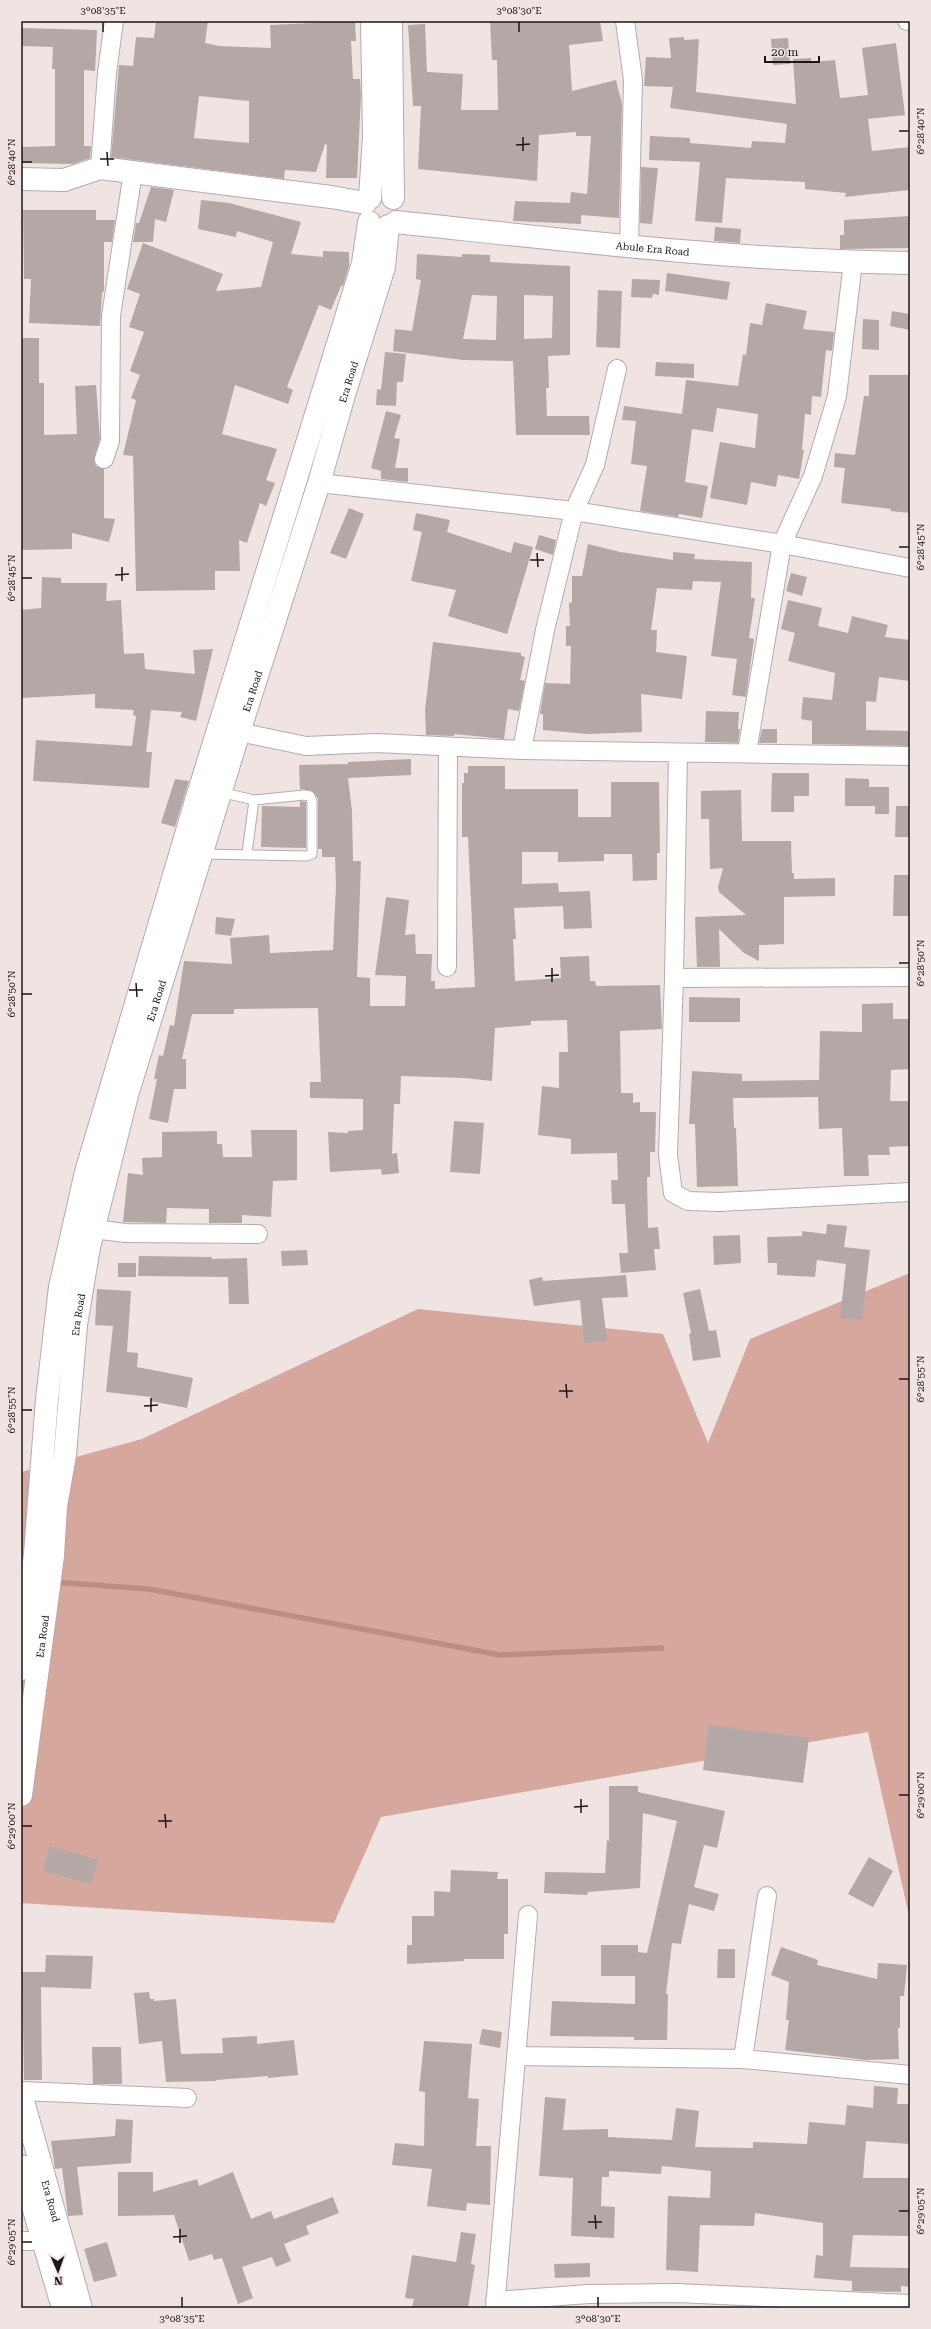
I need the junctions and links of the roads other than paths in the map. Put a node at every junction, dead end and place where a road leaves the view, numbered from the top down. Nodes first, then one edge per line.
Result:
1 (114, 21) edge
2 (372, 21) edge
3 (391, 21) edge
4 (625, 21) edge
5 (100, 168) junction
6 (133, 172) junction
7 (21, 178) edge
8 (377, 214) junction
9 (629, 246) junction
10 (853, 262) junction
11 (910, 263) edge
12 (617, 369) dead end
13 (104, 459) dead end
14 (320, 483) junction
15 (574, 511) junction
16 (782, 544) junction
17 (910, 568) edge
18 (239, 732) junction
19 (448, 748) junction
20 (522, 750) junction
21 (747, 752) junction
22 (678, 753) junction
23 (910, 756) edge
24 (220, 792) junction
25 (254, 800) junction
26 (201, 854) junction
27 (247, 854) junction
28 (447, 967) dead end
29 (910, 977) edge
30 (674, 978) junction
31 (910, 1192) edge
32 (94, 1229) junction
33 (258, 1234) dead end
34 (44, 1555) junction
35 (39, 1595) junction
36 (21, 1669) edge
37 (21, 1795) edge
38 (767, 1896) dead end
39 (528, 1915) dead end
40 (516, 2056) junction
41 (743, 2059) junction
42 (910, 2075) edge
43 (21, 2091) edge
44 (21, 2094) edge
45 (187, 2098) dead end
46 (21, 2166) edge
47 (31, 2241) edge
48 (735, 2301) edge
49 (910, 2304) edge
50 (495, 2305) edge
51 (63, 2308) edge
52 (82, 2308) edge

1 - 5 street
2 - 8 main road
3 - 8 main road
4 - 9 street
5 - 6 main road, Abule Era Road
5 - 7 main road
6 - 8 main road, Abule Era Road
6 - 13 street
8 - 9 main road, Abule Era Road
8 - 14 main road, Era Road
8 - 34 main road
9 - 10 main road, Abule Era Road
10 - 11 main road, Abule Era Road
10 - 16 street
12 - 15 street
14 - 15 street
14 - 18 main road, Era Road
15 - 16 street
15 - 20 street
16 - 17 street
16 - 21 street
18 - 19 street
18 - 24 main road, Era Road
19 - 20 street
19 - 28 street
20 - 22 street
21 - 22 street
21 - 23 street
22 - 30 street
24 - 25 lane
24 - 26 main road, Era Road
25 - 27 lane
25 - 27 lane
26 - 27 lane
26 - 32 main road, Era Road
29 - 30 street
30 - 31 street
32 - 33 street
32 - 34 main road, Era Road
34 - 35 main road, Era Road
35 - 36 main road
35 - 37 main road, Era Road
38 - 41 street
39 - 40 street
40 - 41 street
40 - 50 street
41 - 42 street
43 - 45 street
44 - 52 main road, Era Road
46 - 47 main road
47 - 51 main road
48 - 49 street
48 - 50 street

